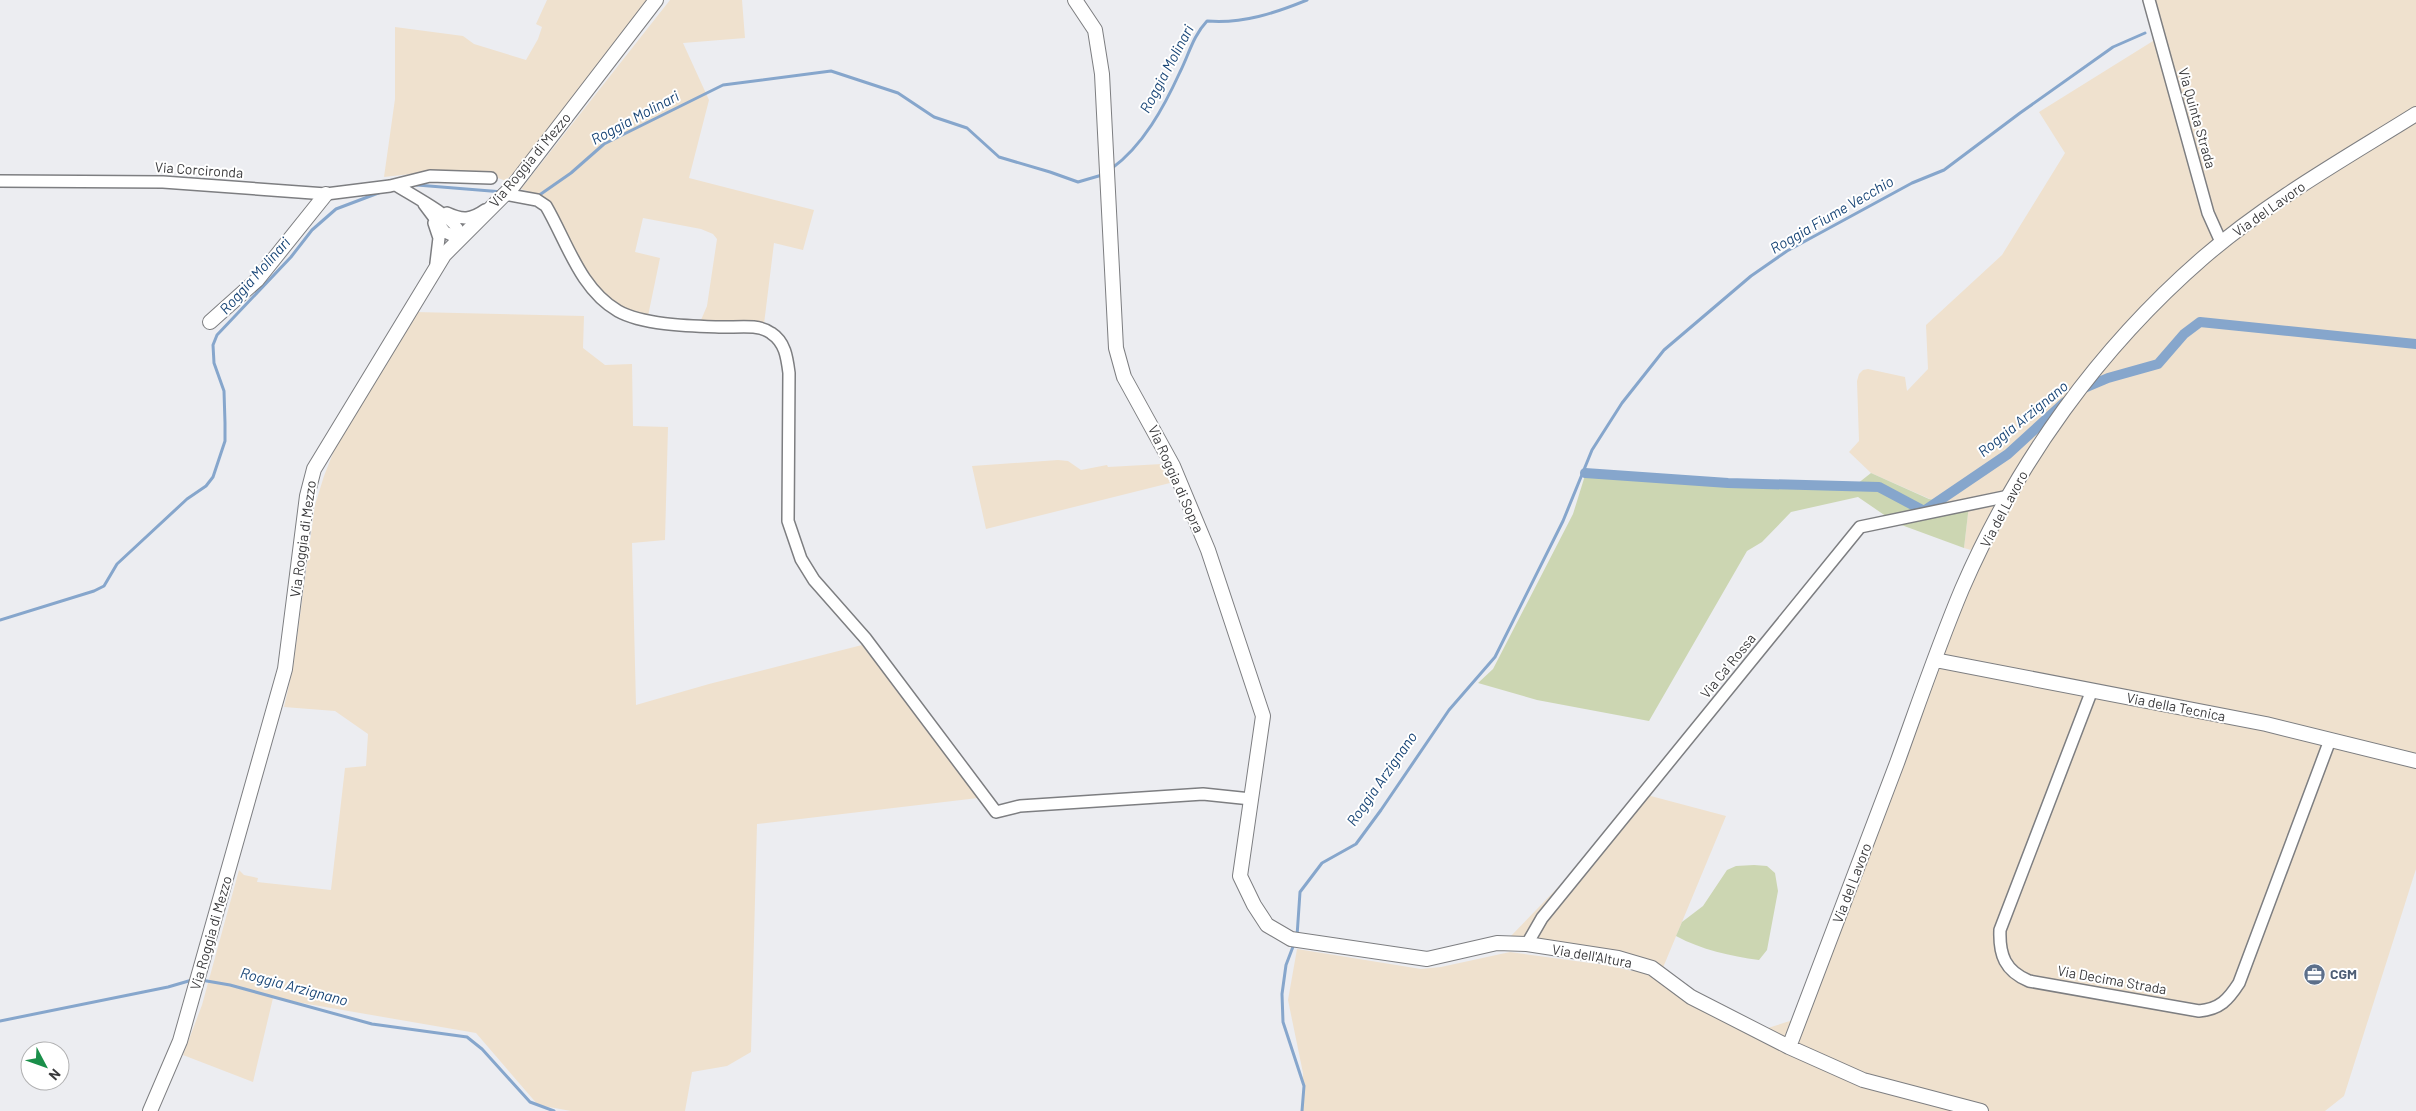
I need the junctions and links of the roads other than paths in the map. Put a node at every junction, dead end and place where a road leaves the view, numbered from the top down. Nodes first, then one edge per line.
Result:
1 (656, 0) edge
2 (1075, 0) edge
3 (2149, 0) edge
4 (2416, 114) edge
5 (491, 178) dead end
6 (0, 182) edge
7 (396, 185) junction
8 (326, 194) junction
9 (504, 195) junction
10 (424, 204) junction
11 (460, 239) junction
12 (2221, 242) junction
13 (434, 271) junction
14 (210, 322) dead end
15 (2009, 496) junction
16 (1935, 660) junction
17 (2092, 690) junction
18 (2330, 740) junction
19 (2416, 761) edge
20 (1251, 798) junction
21 (1267, 925) joint
22 (1527, 944) junction
23 (1789, 1046) junction
24 (150, 1111) edge
25 (1981, 1111) edge

1 - 9 street, Via Roggia di Mezzo
2 - 20 street, Via Roggia di Sopra
3 - 12 street, Via Quinta Strada
4 - 12 street, Via del Lavoro
5 - 7 street, Via Corcironda
6 - 8 street, Via Corcironda
7 - 8 street, Via Corcironda
7 - 10 street
8 - 14 street
9 - 10 street
9 - 11 street, Via Roggia di Mezzo
9 - 20 street
10 - 11 street
10 - 13 street
11 - 13 street, Via Roggia di Mezzo
12 - 15 street, Via del Lavoro
13 - 24 street, Via Roggia di Mezzo
15 - 16 street, Via del Lavoro
15 - 22 street, Via Ca' Rossa
16 - 17 street, Via della Tecnica
16 - 23 street, Via del Lavoro
17 - 18 street, Via della Tecnica
17 - 18 street, Via Decima Strada
18 - 19 street, Via della Tecnica
20 - 21 street, Via Roggia di Sopra
21 - 22 street, Via dell'Altura
22 - 23 street, Via dell'Altura
23 - 25 street, Via dell'Altura

